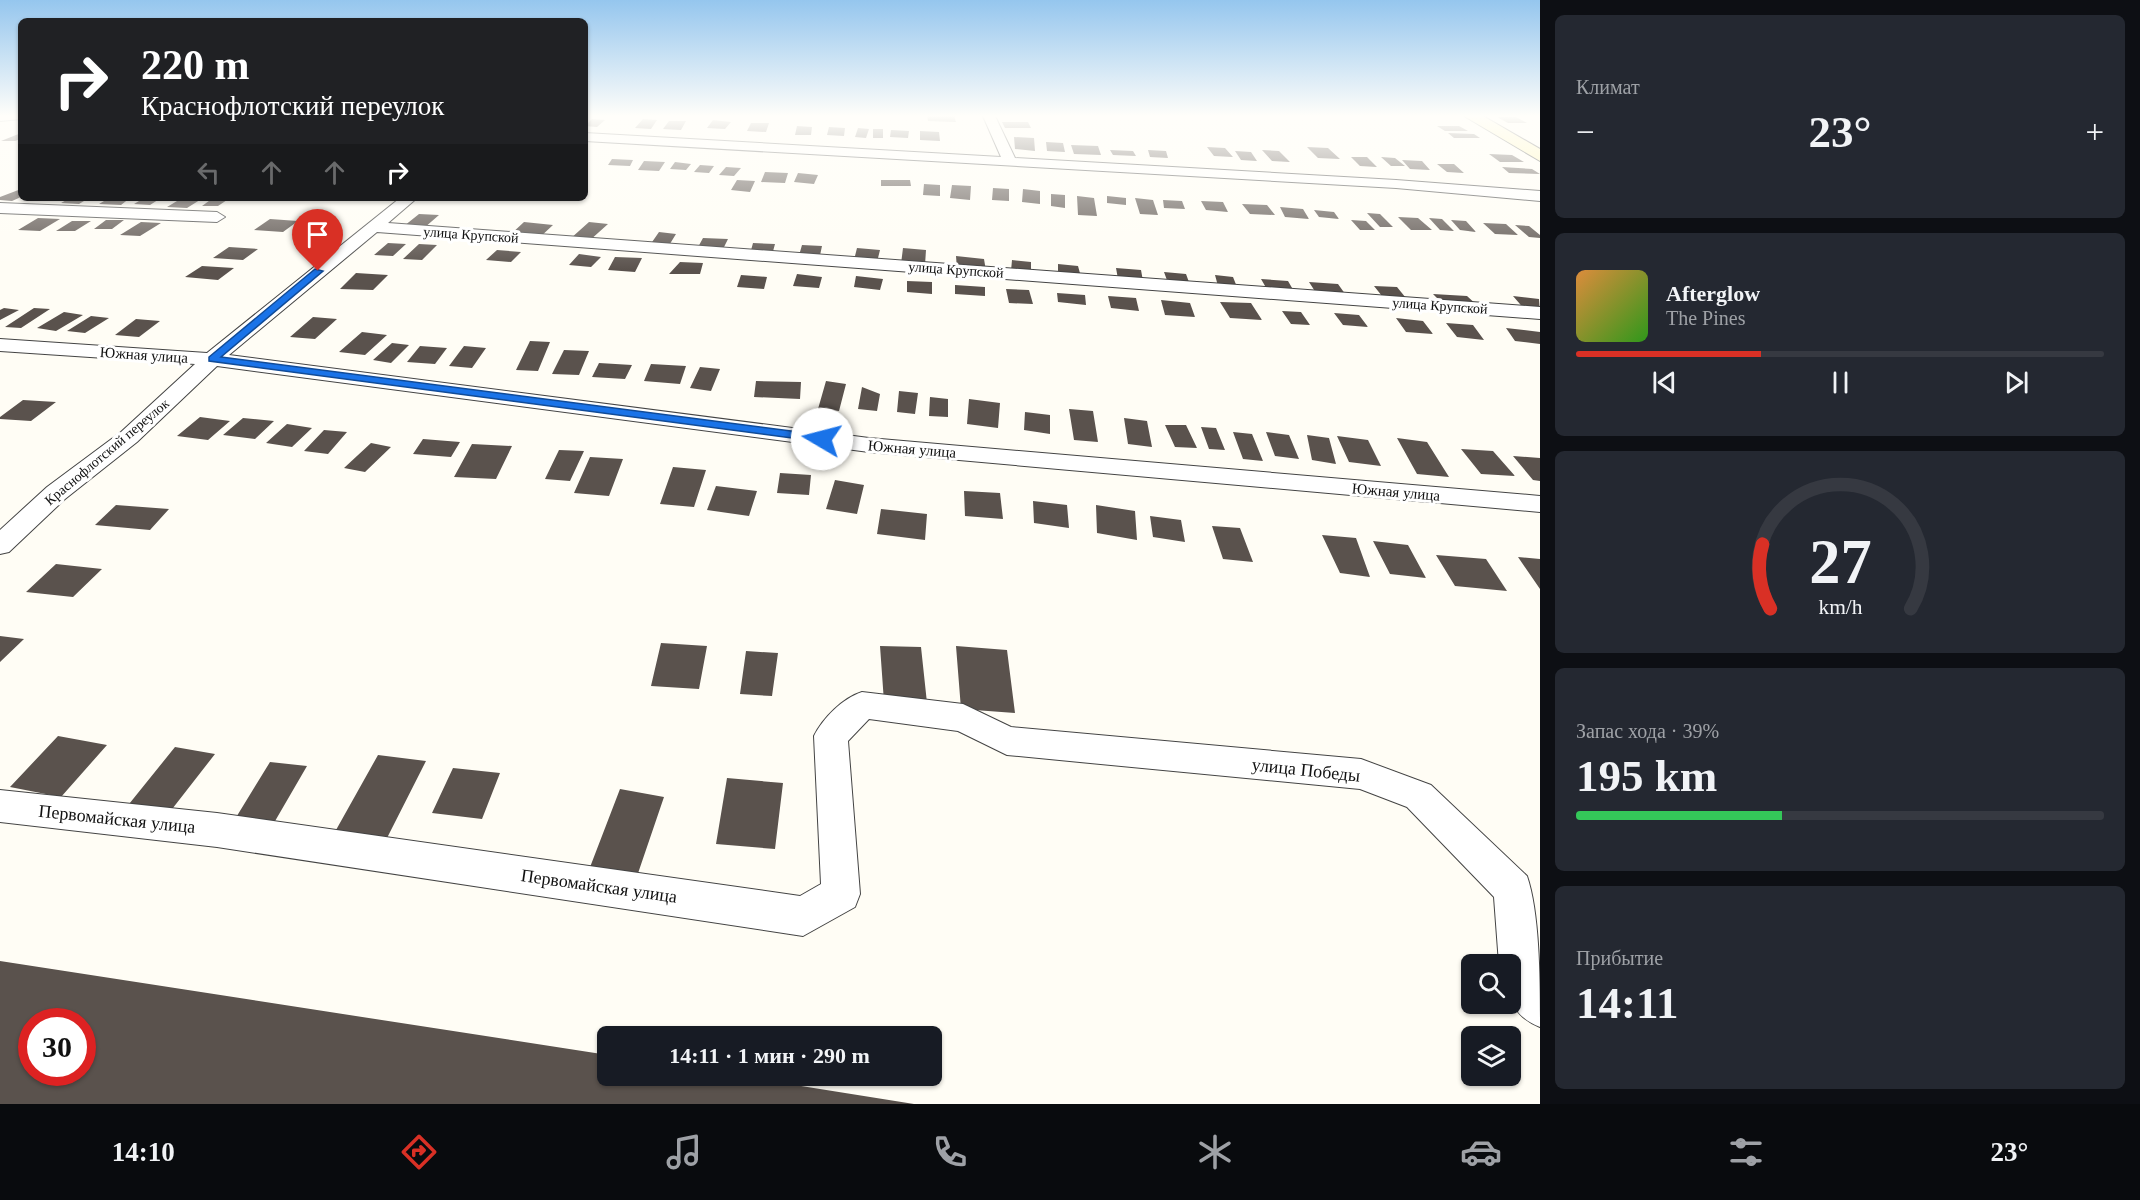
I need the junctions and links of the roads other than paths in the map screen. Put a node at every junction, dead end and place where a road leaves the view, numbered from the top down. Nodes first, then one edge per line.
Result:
1 (1119, 168) edge
2 (1540, 196) edge
3 (405, 201) edge
4 (0, 208) edge
5 (217, 217) dead end
6 (372, 227) junction
7 (1540, 313) edge
8 (0, 345) edge
9 (212, 359) junction
10 (1540, 504) edge
11 (0, 545) edge
12 (1007, 741) joint
13 (0, 806) edge
14 (1540, 1006) edge

1 - 2 street
3 - 6 street, Краснофлотский переулок
4 - 5 street
6 - 7 street, улица Крупской
6 - 9 street, Краснофлотский переулок
8 - 9 street, Южная улица
9 - 10 street, Южная улица
9 - 11 street, Краснофлотский переулок
12 - 13 street, Первомайская улица
12 - 14 street, улица Победы

